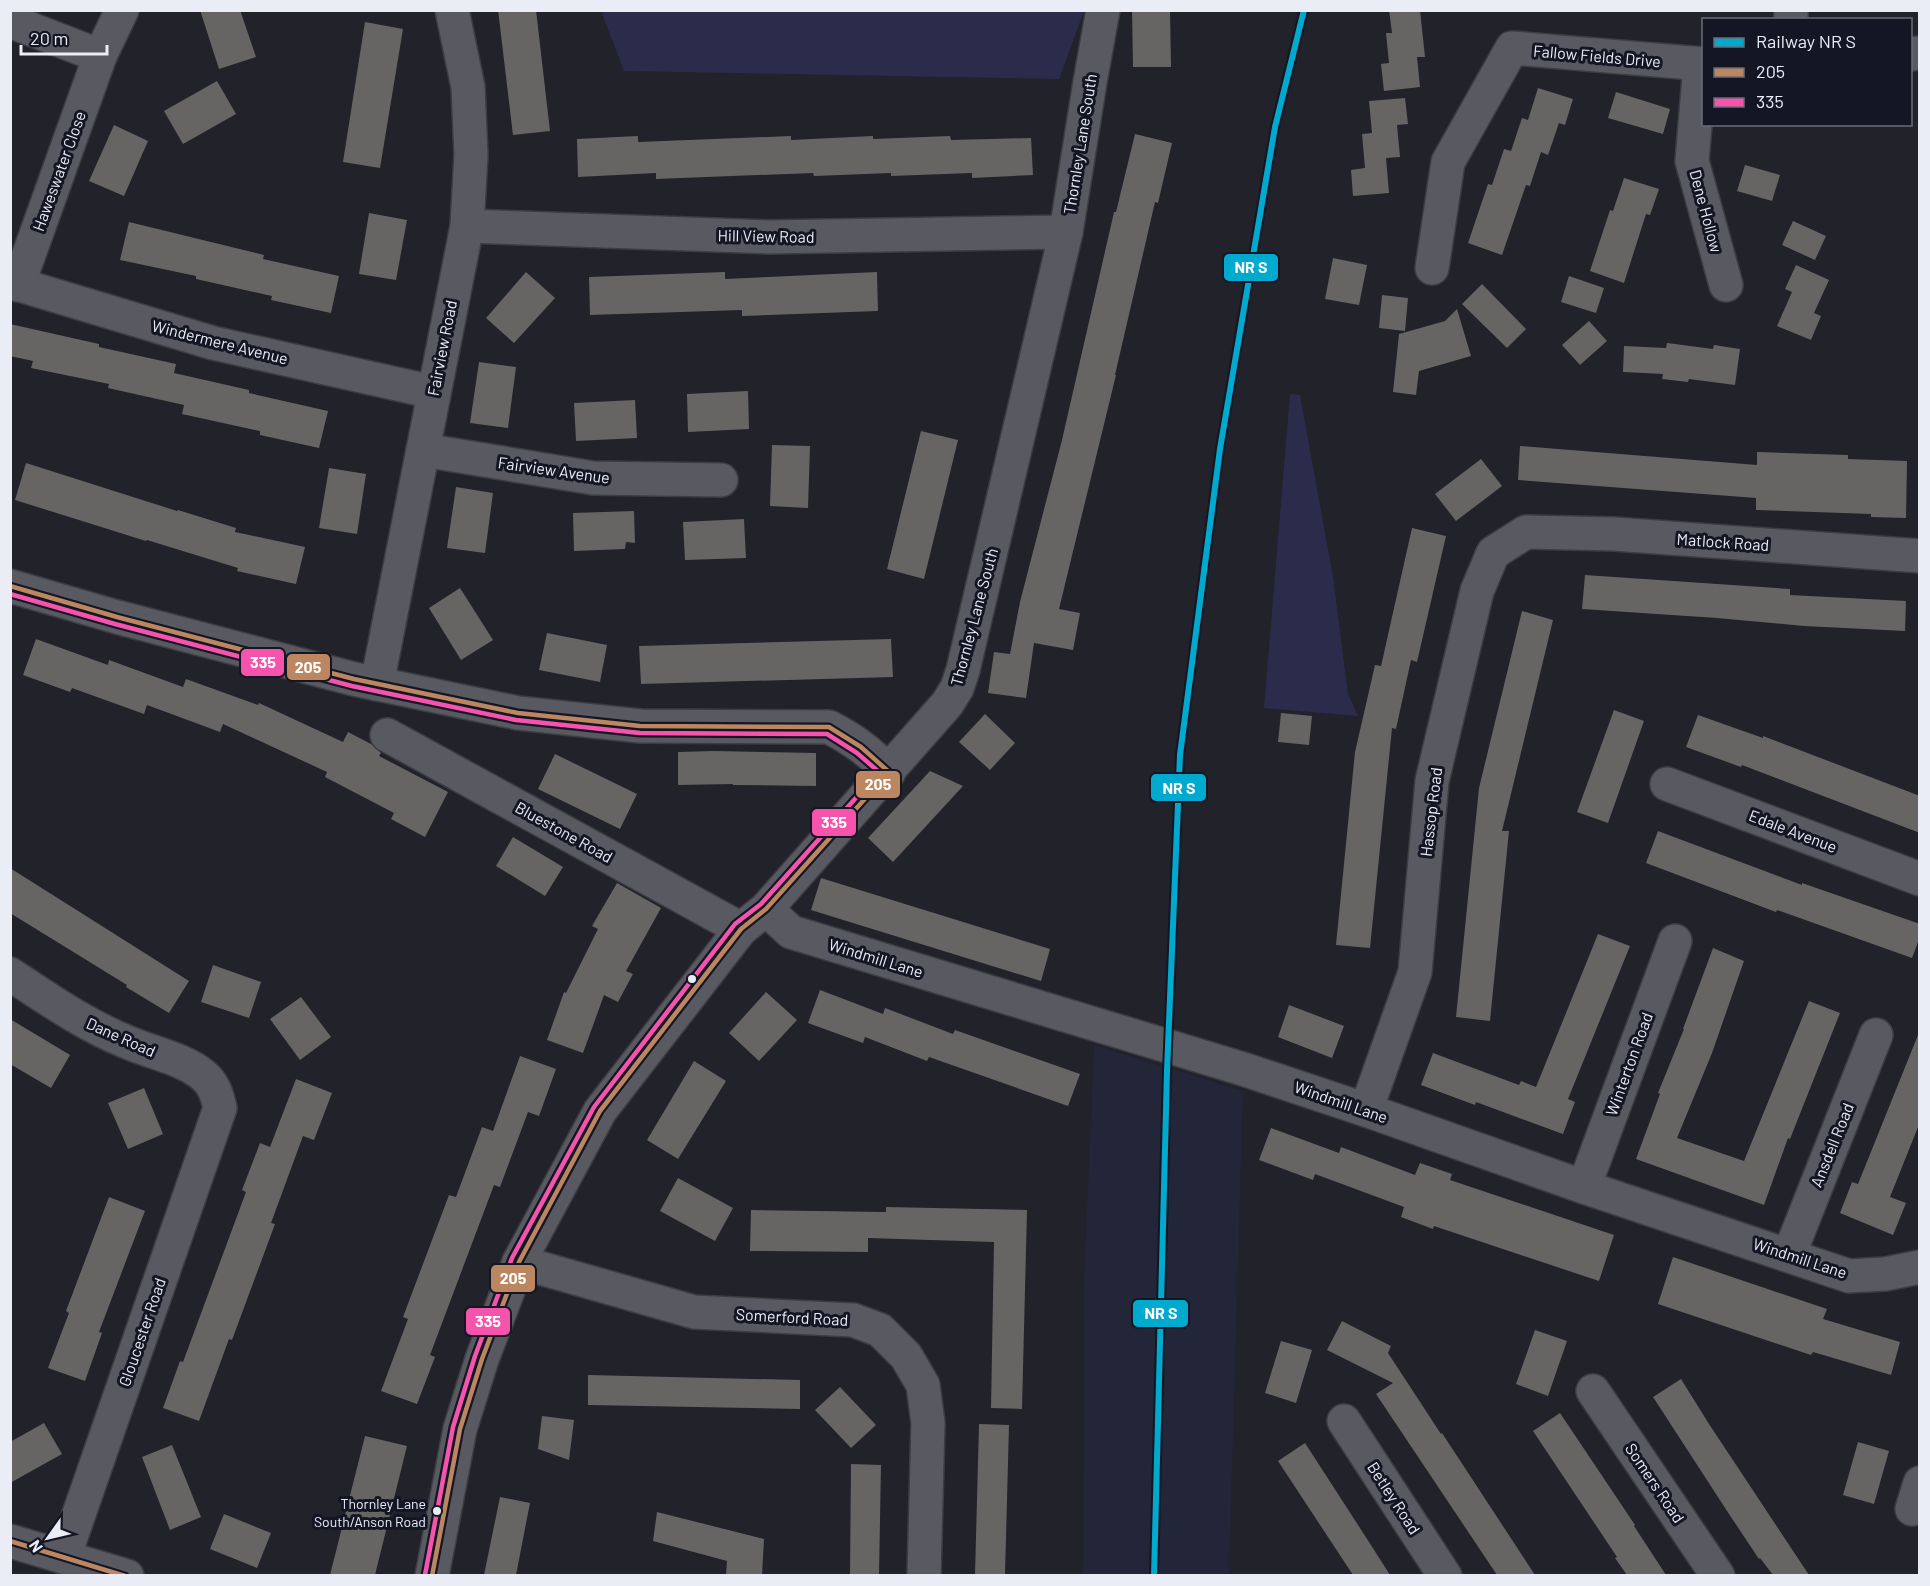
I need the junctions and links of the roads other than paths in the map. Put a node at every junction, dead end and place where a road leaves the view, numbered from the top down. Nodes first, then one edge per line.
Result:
1 (122, 10) edge
2 (452, 10) edge
3 (1103, 10) edge
4 (10, 21) edge
5 (100, 56) junction
6 (1702, 65) edge
7 (466, 226) junction
8 (1066, 232) junction
9 (1432, 268) dead end
10 (14, 284) edge
11 (1726, 285) dead end
12 (433, 392) junction
13 (423, 450) junction
14 (721, 480) dead end
15 (1526, 532) joint
16 (1920, 556) edge
17 (10, 586) edge
18 (377, 684) junction
19 (387, 735) dead end
20 (889, 772) junction
21 (1667, 784) dead end
22 (1920, 879) edge
23 (766, 909) junction
24 (741, 929) junction
25 (1675, 941) dead end
26 (10, 974) edge
27 (1876, 1035) dead end
28 (220, 1108) joint
29 (1366, 1110) junction
30 (1584, 1187) junction
31 (1789, 1255) junction
32 (519, 1262) junction
33 (1920, 1267) edge
34 (1593, 1391) dead end
35 (1344, 1421) dead end
36 (10, 1541) edge
37 (64, 1557) junction
38 (127, 1575) edge
39 (432, 1575) edge
40 (924, 1575) edge
41 (1445, 1575) edge
42 (1718, 1575) edge

1 - 5 street, Haweswater Close
2 - 7 street, Fairview Road
3 - 8 street, Thornley Lane South
4 - 5 street
5 - 10 street, Haweswater Close
6 - 9 street, Fallow Fields Drive
6 - 11 street, Dene Hollow
7 - 8 street, Hill View Road
7 - 12 street, Fairview Road
8 - 20 street, Thornley Lane South
10 - 12 street, Windermere Avenue
12 - 13 street, Fairview Road
13 - 14 street, Fairview Avenue
13 - 18 street, Fairview Road
15 - 16 street, Matlock Road
15 - 29 street, Hassop Road
17 - 18 street
18 - 20 street
19 - 24 street, Bluestone Road
20 - 23 street, Thornley Lane South
21 - 22 street, Edale Avenue
23 - 24 street, Thornley Lane South
23 - 29 street, Windmill Lane
24 - 32 street, Thornley Lane South
25 - 30 street, Winterton Road
26 - 28 street, Dane Road
27 - 31 street, Ansdell Road
28 - 37 street, Gloucester Road
29 - 30 street, Windmill Lane
30 - 31 street, Windmill Lane
31 - 33 street, Windmill Lane
32 - 39 street, Thornley Lane South
32 - 40 street, Somerford Road
34 - 42 street, Somers Road
35 - 41 street, Betley Road
36 - 37 street
37 - 38 street

